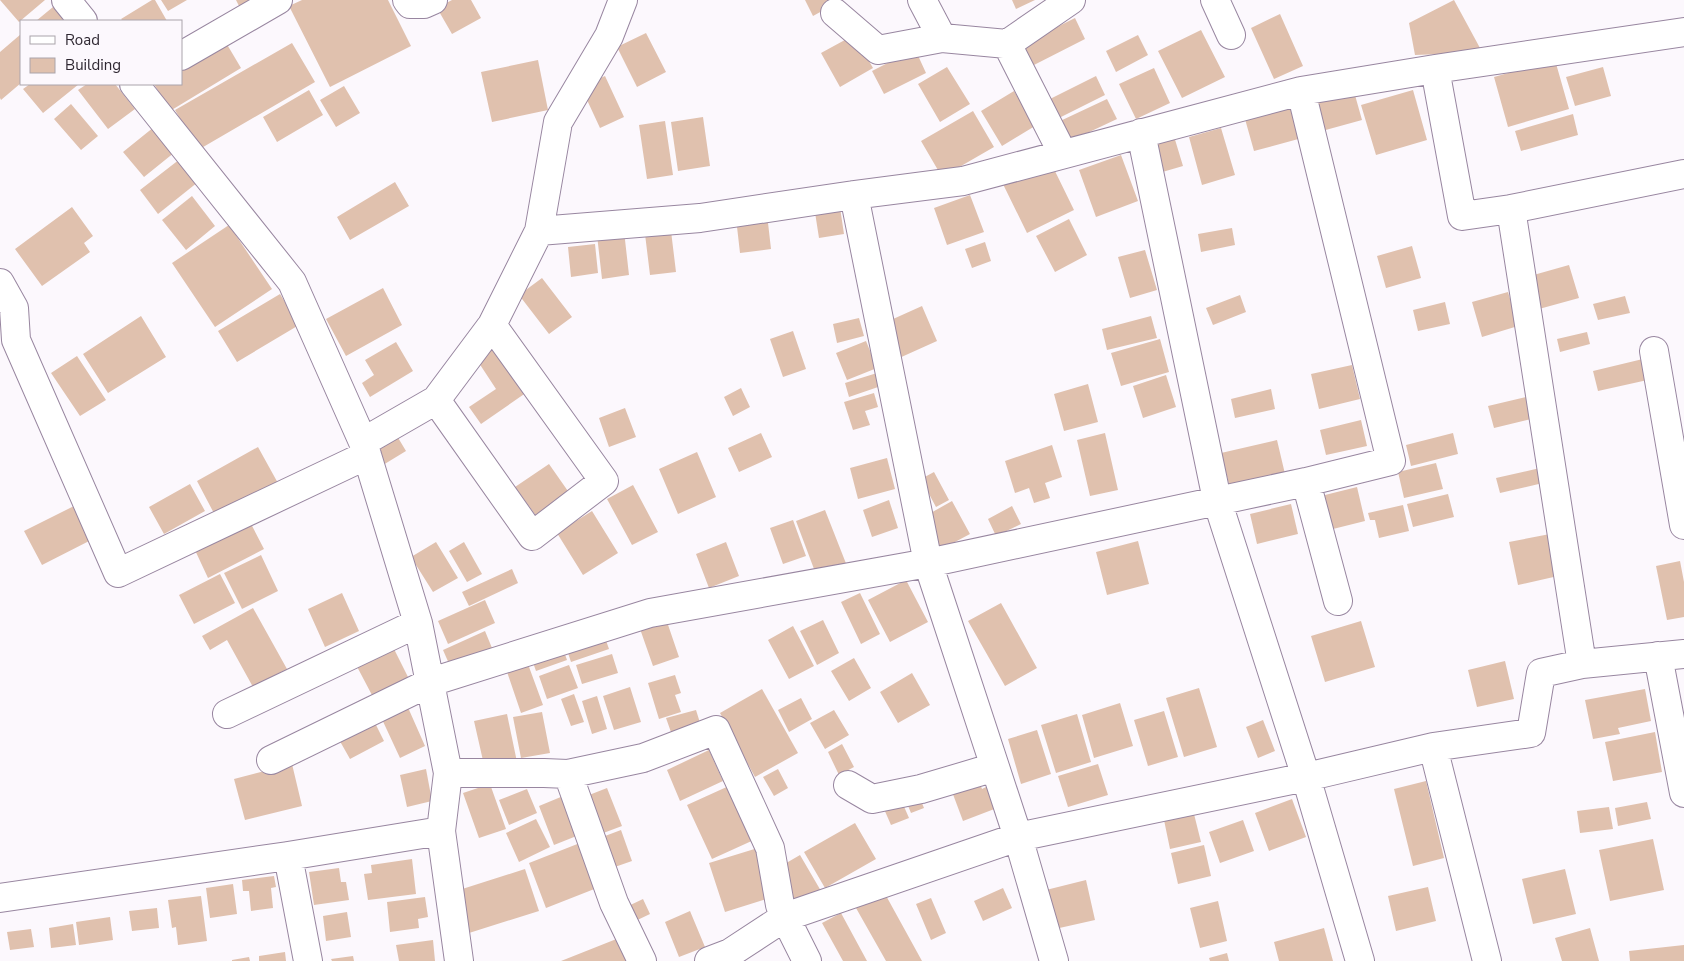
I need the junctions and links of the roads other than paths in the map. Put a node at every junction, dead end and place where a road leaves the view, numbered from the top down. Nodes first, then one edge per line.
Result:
1 (66, 0) edge
2 (278, 0) edge
3 (407, 0) edge
4 (433, 0) edge
5 (623, 0) edge
6 (922, 0) edge
7 (1071, 0) edge
8 (1215, 0) edge
9 (835, 13) dead end
10 (82, 20) edge
11 (1684, 32) edge
12 (1231, 35) dead end
13 (942, 38) junction
14 (1007, 44) junction
15 (182, 55) edge
16 (1435, 69) junction
17 (135, 85) edge
18 (1301, 91) junction
19 (1141, 133) junction
20 (1063, 154) junction
21 (1684, 174) edge
22 (854, 195) junction
23 (1511, 209) junction
24 (539, 231) junction
25 (0, 283) edge
26 (492, 325) junction
27 (1654, 351) dead end
28 (436, 400) junction
29 (365, 448) junction
30 (1306, 482) junction
31 (1217, 500) junction
32 (1684, 525) edge
33 (928, 563) junction
34 (1338, 601) dead end
35 (418, 623) junction
36 (1671, 655) edge
37 (1582, 664) junction
38 (431, 682) junction
39 (227, 714) dead end
40 (1433, 747) junction
41 (271, 760) dead end
42 (1681, 766) edge
43 (995, 767) junction
44 (448, 773) junction
45 (568, 774) junction
46 (1306, 777) junction
47 (848, 784) dead end
48 (1684, 793) edge
49 (441, 831) junction
50 (1018, 836) junction
51 (288, 856) junction
52 (0, 898) edge
53 (784, 917) junction
54 (724, 958) edge
55 (308, 961) edge
56 (459, 961) edge
57 (642, 961) edge
58 (807, 961) edge
59 (1054, 961) edge
60 (1360, 961) edge
61 (1487, 961) edge

1 - 10 street
2 - 15 street
3 - 4 street
5 - 24 street
6 - 13 street
7 - 14 street
8 - 12 street
9 - 13 street
11 - 16 street
13 - 14 street
14 - 20 street
16 - 18 street
16 - 23 street
17 - 29 street
18 - 19 street
18 - 30 street
19 - 20 street
19 - 31 street
20 - 22 street
21 - 23 street
22 - 24 street
22 - 33 street
23 - 37 street
24 - 26 street
25 - 29 street
26 - 28 street
26 - 28 street
27 - 32 street
28 - 29 street
29 - 35 street
30 - 31 street
30 - 34 street
31 - 33 street
31 - 46 street
33 - 38 street
33 - 43 street
35 - 38 street
35 - 39 street
36 - 37 street
36 - 42 street
37 - 40 street
38 - 41 street
38 - 44 street
40 - 46 street
40 - 61 street
42 - 48 street
43 - 47 street
43 - 50 street
44 - 45 street
44 - 49 street
45 - 53 street
45 - 57 street
46 - 50 street
46 - 60 street
49 - 51 street
49 - 56 street
50 - 53 street
50 - 59 street
51 - 52 street
51 - 55 street
53 - 54 street
53 - 58 street

